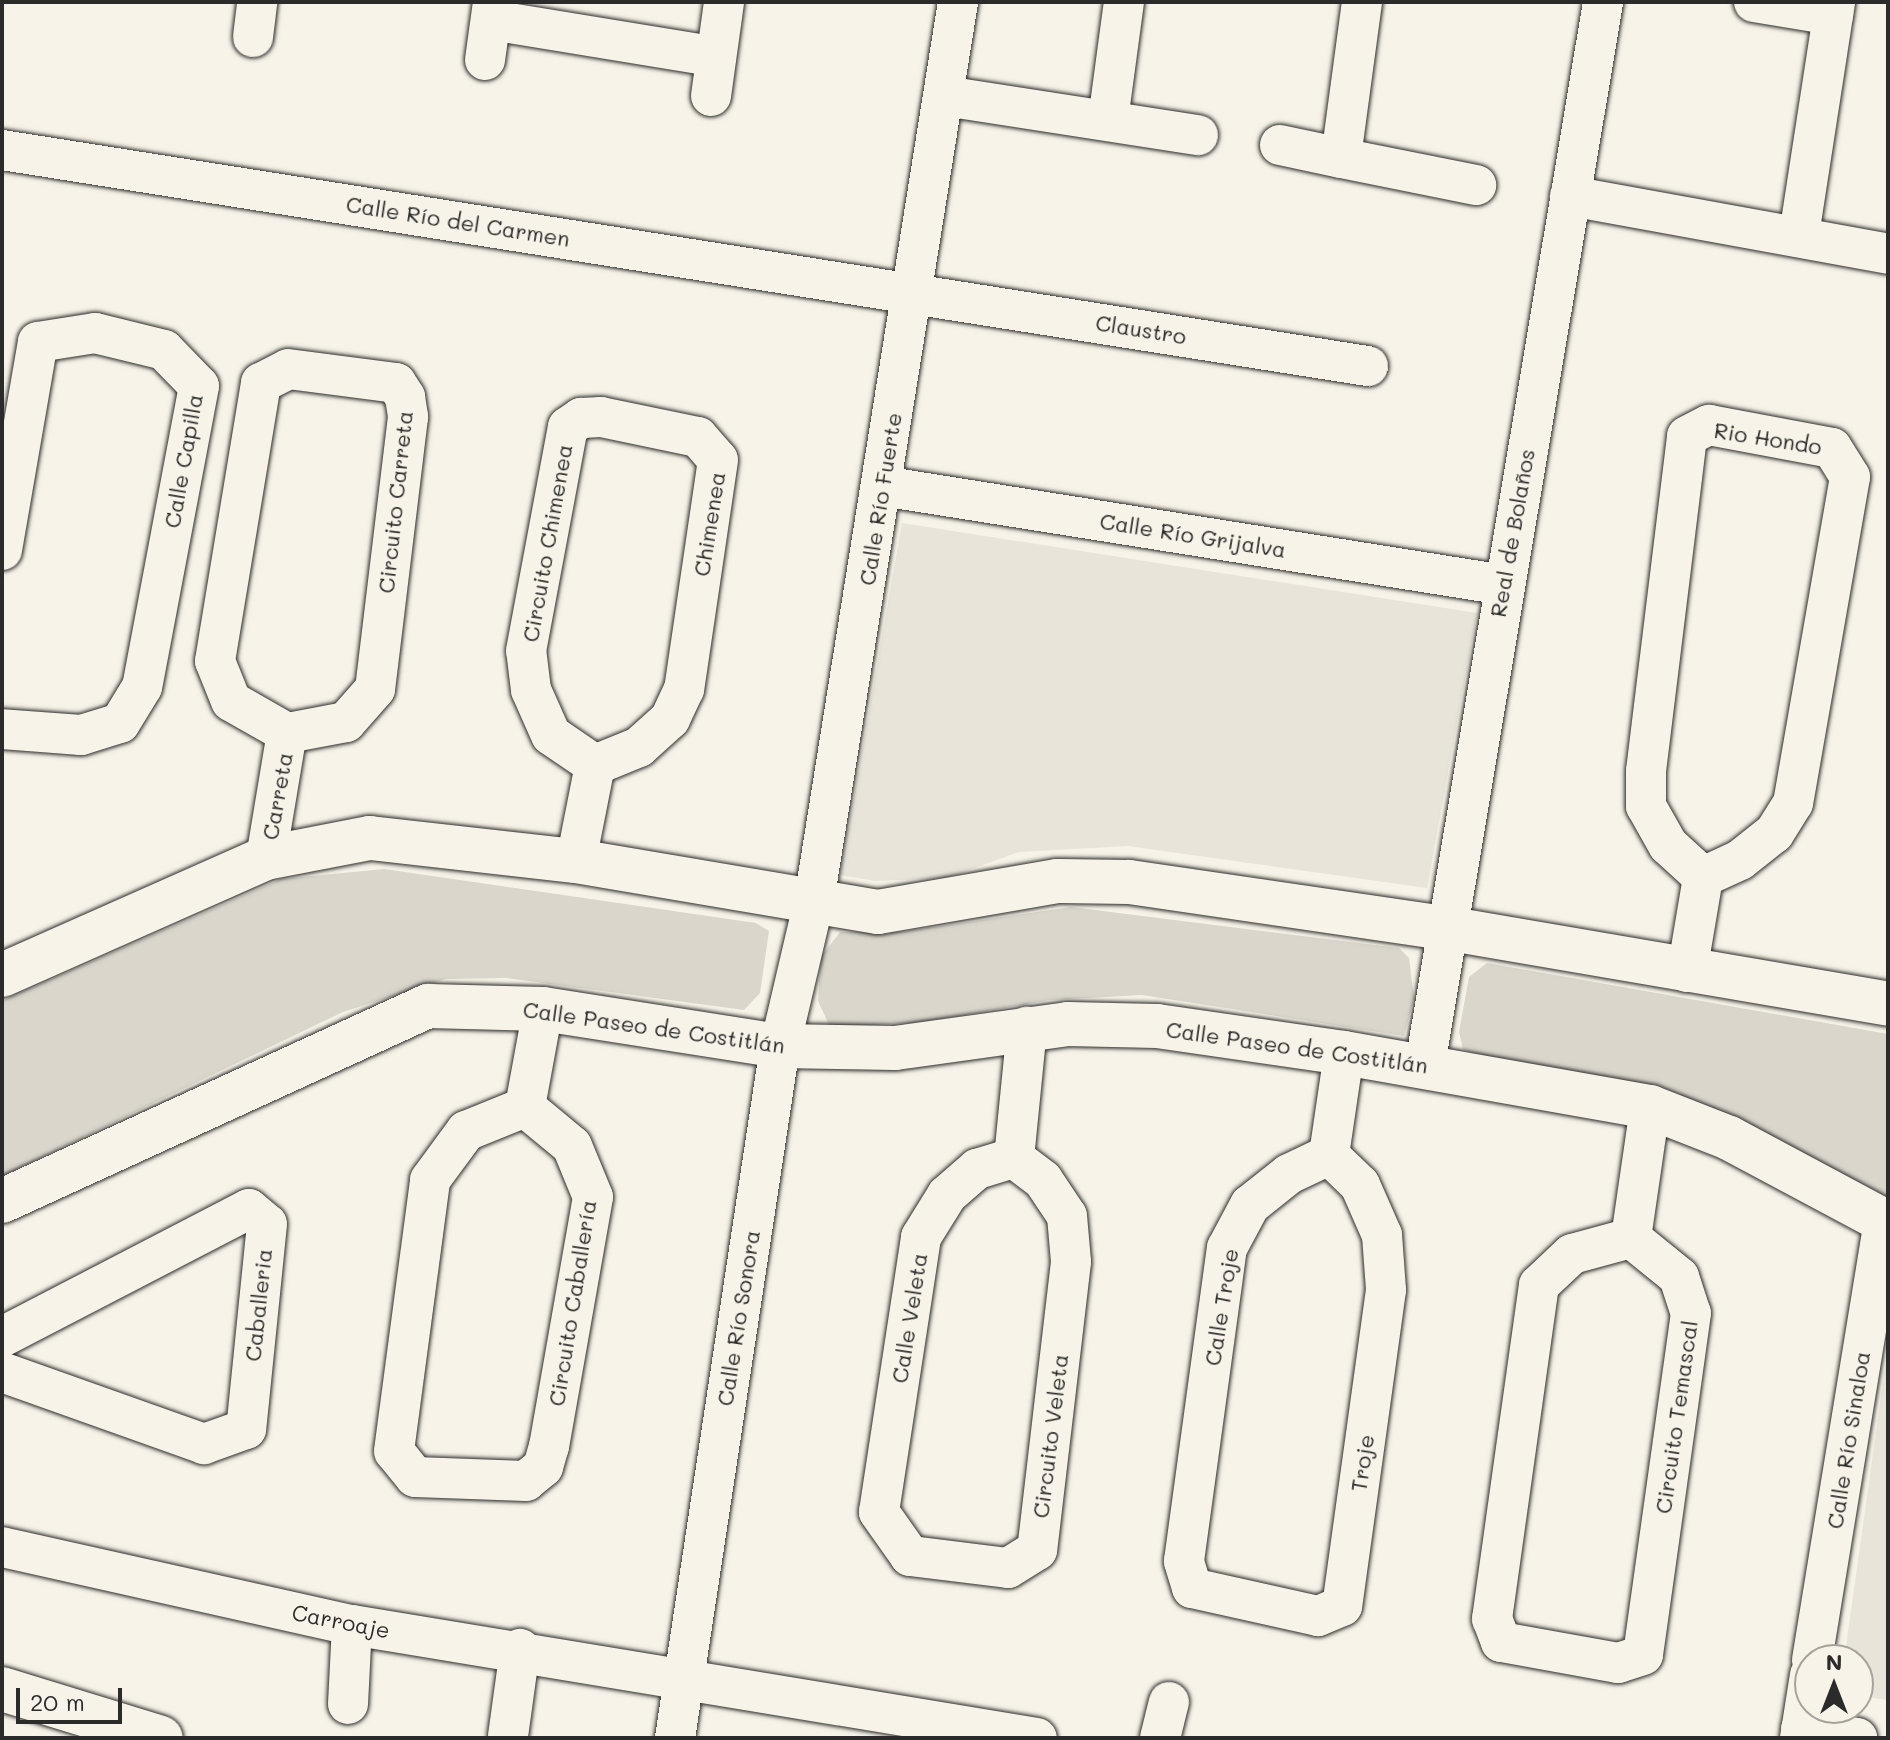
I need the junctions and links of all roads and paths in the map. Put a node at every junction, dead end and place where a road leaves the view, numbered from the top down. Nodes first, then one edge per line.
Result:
1 (724, 2) edge
2 (958, 2) edge
3 (1124, 2) edge
4 (1362, 2) edge
5 (1603, 2) edge
6 (1754, 2) edge
7 (1834, 8) edge
8 (492, 11) edge
9 (716, 57) junction
10 (485, 60) dead end
11 (711, 96) dead end
12 (945, 96) junction
13 (1108, 120) junction
14 (1198, 135) dead end
15 (1280, 145) dead end
16 (2, 150) edge
17 (1341, 158) junction
18 (1476, 185) dead end
19 (1570, 196) junction
20 (1799, 235) junction
21 (1888, 254) edge
22 (914, 292) junction
23 (1368, 366) dead end
24 (581, 418) joint
25 (882, 486) junction
26 (2, 550) edge
27 (1504, 585) junction
28 (2, 729) edge
29 (287, 733) junction
30 (595, 765) junction
31 (266, 858) junction
32 (576, 861) junction
33 (1703, 877) junction
34 (814, 901) junction
35 (1445, 928) junction
36 (1687, 972) junction
37 (2, 975) edge
38 (1888, 1004) edge
39 (543, 1009) junction
40 (1027, 1027) junction
41 (780, 1046) junction
42 (1344, 1053) junction
43 (1425, 1065) junction
44 (525, 1107) junction
45 (1650, 1107) junction
46 (1329, 1155) junction
47 (1014, 1158) junction
48 (2, 1201) edge
49 (1886, 1222) edge
50 (1631, 1238) junction
51 (2, 1337) edge
52 (2, 1372) edge
53 (879, 1512) joint
54 (2, 1547) edge
55 (1184, 1561) joint
56 (352, 1625) junction
57 (1815, 1644) edge
58 (520, 1649) junction
59 (682, 1682) junction
60 (2, 1689) edge
61 (348, 1704) dead end
62 (842, 1723) edge
63 (991, 1734) edge
64 (1800, 1734) edge
65 (508, 1736) dead end
66 (161, 1738) edge
67 (675, 1738) edge
68 (1037, 1738) edge
69 (1857, 1738) edge

1 - 9 street
2 - 12 street, Calle Río Fuerte
3 - 13 street
4 - 17 street
5 - 19 street, Real de Bolaños
6 - 7 street
7 - 20 street
8 - 9 street
8 - 10 street
9 - 11 street
12 - 13 street
12 - 22 street, Calle Río Fuerte
13 - 14 street
15 - 17 street
16 - 22 street, Calle Río del Carmen
17 - 18 street
19 - 20 street
19 - 27 street, Real de Bolaños
20 - 21 street
22 - 23 street, Claustro
22 - 25 street, Calle Río Fuerte
24 - 30 street, Circuito Chimenea
24 - 30 street, Chimenea
25 - 27 street, Calle Río Grijalva
25 - 34 street, Calle Río Fuerte
26 - 28 street, Calle Capilla
27 - 35 street, Real de Bolaños
29 - 29 street, Circuito Carreta
29 - 31 street, Carreta
30 - 32 street
31 - 32 street
31 - 37 street
32 - 34 street
33 - 33 street, Rio Hondo
33 - 36 street
34 - 35 street
34 - 41 street, Calle Río Sonora
35 - 36 street
35 - 43 street, Real de Bolaños
36 - 38 street
39 - 41 street, Calle Paseo de Costitlán
39 - 44 street
39 - 48 street, Calle Paseo de Costitlán
40 - 41 street, Calle Paseo de Costitlán
40 - 42 street, Calle Paseo de Costitlán
40 - 47 street
41 - 59 street, Calle Río Sonora
42 - 43 street, Calle Paseo de Costitlán
42 - 46 street
43 - 45 street, Calle Paseo de Costitlán
44 - 44 street, Circuito Caballería
45 - 49 street, Calle Paseo de Costitlán
45 - 50 street
46 - 55 street, Calle Troje
46 - 55 street, Troje
47 - 53 street, Calle Veleta
47 - 53 street, Circuito Veleta
49 - 57 street, Calle Río Sinaloa
50 - 50 street, Circuito Temascal
51 - 52 street, Caballeria
54 - 56 street, Carroaje
56 - 58 street, Carroaje
56 - 61 street
58 - 59 street, Carroaje
58 - 65 street
59 - 62 street, Carroaje
59 - 67 street, Calle Río Sonora
60 - 66 street
62 - 63 street, Carroaje
63 - 68 street, Carroaje
64 - 69 street

